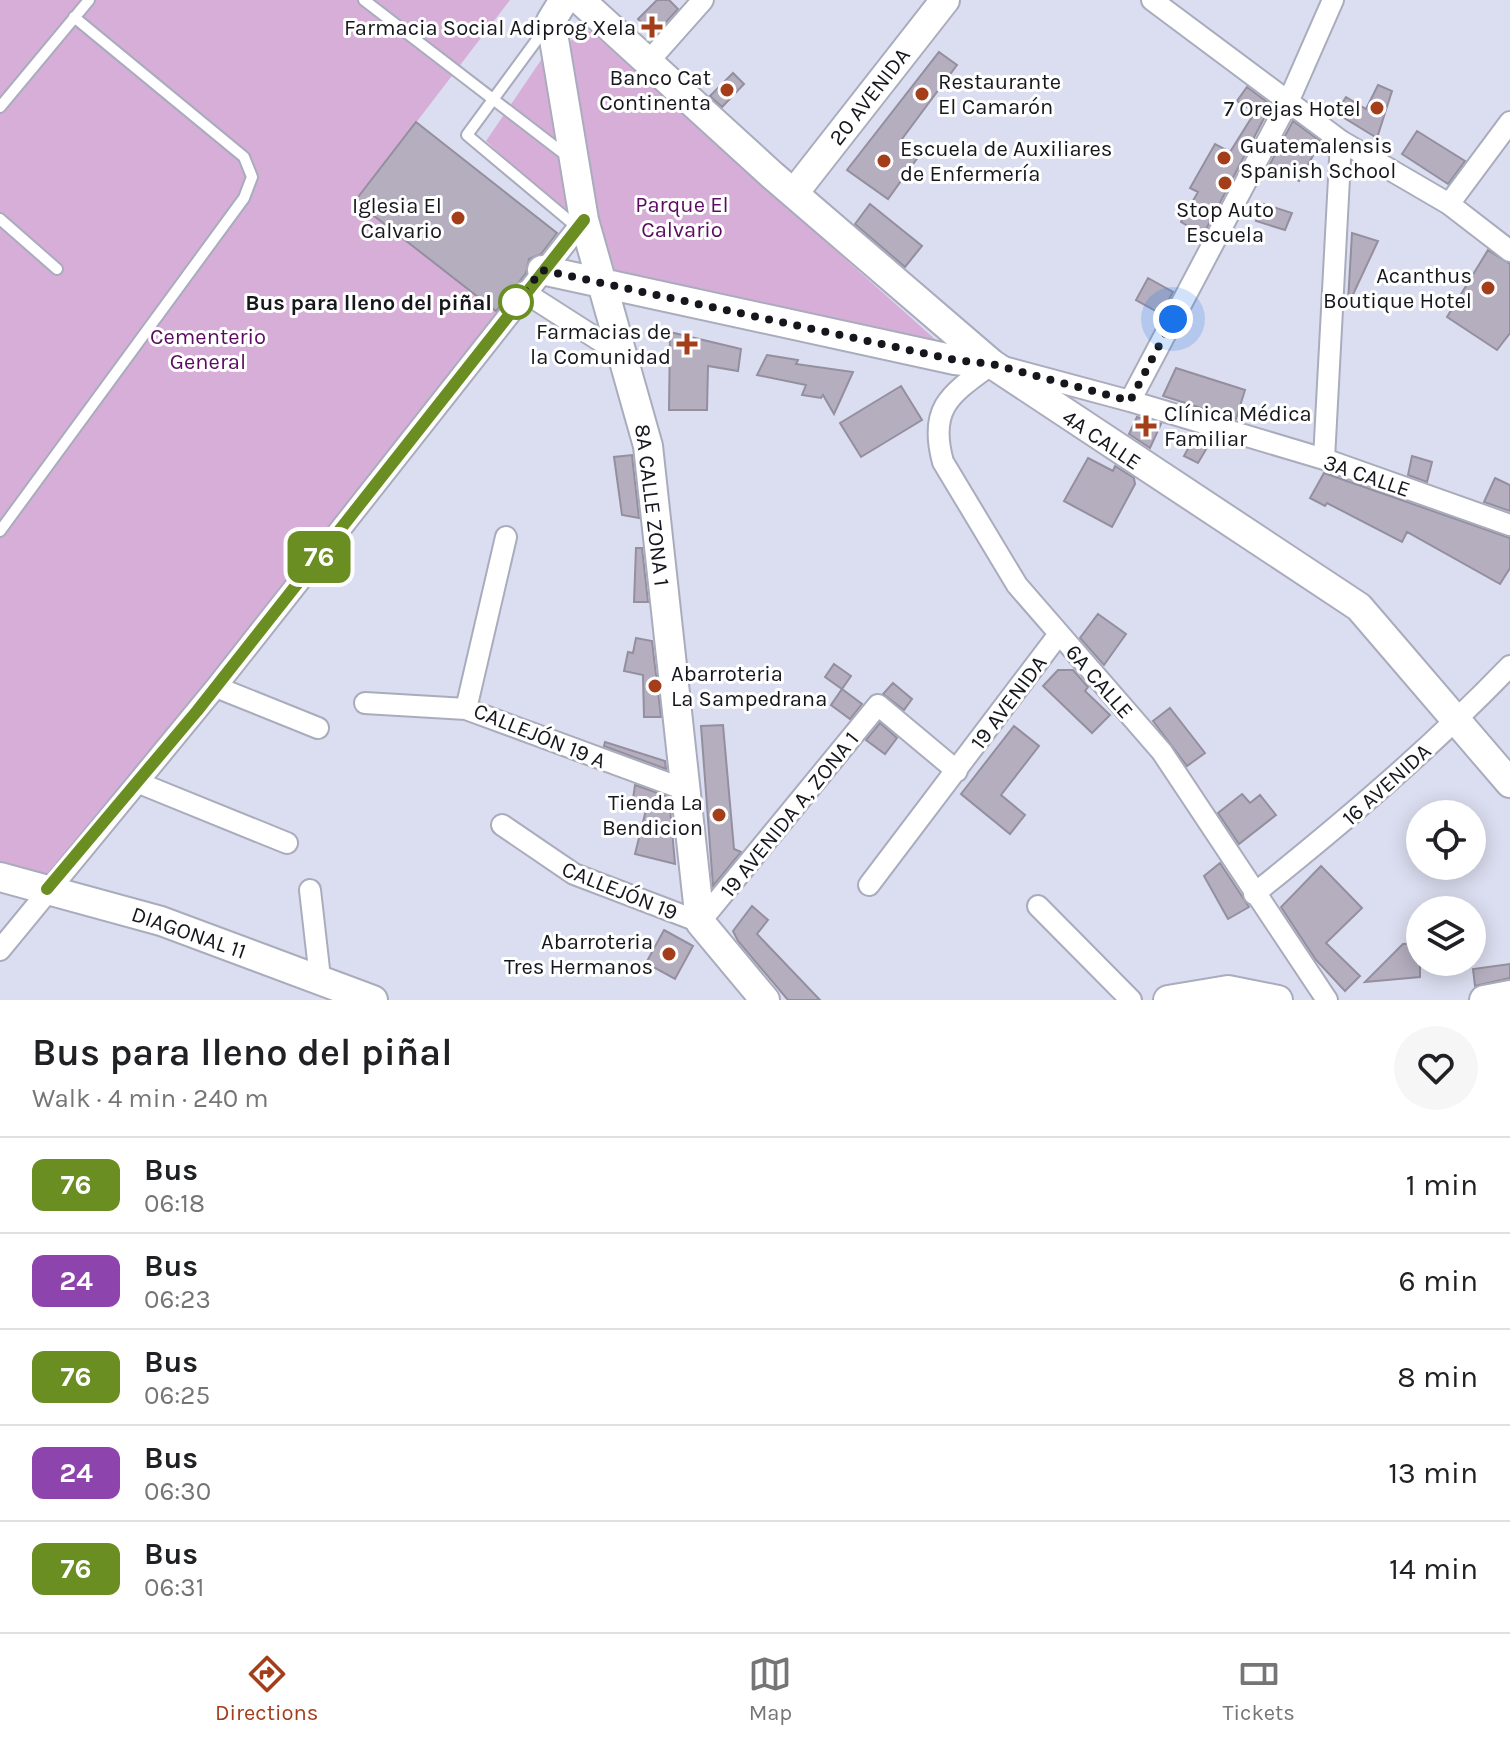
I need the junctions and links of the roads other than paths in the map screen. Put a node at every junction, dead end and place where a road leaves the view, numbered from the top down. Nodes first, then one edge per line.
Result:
1 (89, 0) edge
2 (364, 0) edge
3 (580, 0) edge
4 (703, 0) edge
5 (945, 0) edge
6 (1152, 0) edge
7 (1333, 0) edge
8 (558, 10) edge
9 (74, 17) junction
10 (648, 62) junction
11 (494, 100) junction
12 (1289, 100) junction
13 (0, 107) edge
14 (1510, 122) edge
15 (1341, 141) junction
16 (575, 162) junction
17 (794, 193) junction
18 (1449, 204) junction
19 (0, 219) edge
20 (581, 224) junction
21 (1510, 251) edge
22 (57, 269) dead end
23 (542, 270) junction
24 (603, 285) junction
25 (524, 292) junction
26 (624, 356) junction
27 (992, 364) junction
28 (1130, 401) junction
29 (1324, 459) junction
30 (1510, 525) edge
31 (0, 531) edge
32 (506, 537) dead end
33 (1059, 634) junction
34 (1510, 666) edge
35 (216, 687) junction
36 (365, 703) dead end
37 (878, 705) joint
38 (466, 709) junction
39 (1456, 722) junction
40 (318, 728) dead end
41 (957, 771) junction
42 (139, 783) junction
43 (1510, 783) edge
44 (686, 790) junction
45 (502, 825) dead end
46 (287, 843) dead end
47 (0, 877) edge
48 (869, 885) dead end
49 (47, 889) junction
50 (310, 890) dead end
51 (1254, 894) junction
52 (1038, 906) dead end
53 (700, 922) junction
54 (0, 950) edge
55 (320, 978) junction
56 (1510, 995) edge
57 (755, 996) edge
58 (373, 1000) edge
59 (1131, 1000) edge
60 (1168, 1000) edge
61 (1278, 1000) edge
62 (1327, 1000) edge
63 (1484, 1000) edge

1 - 9 lane
2 - 11 lane
3 - 10 street, 4A CALLE
4 - 10 street
5 - 17 street, 20 AVENIDA
6 - 12 street
7 - 12 street
8 - 11 lane
8 - 16 street, 8A CALLE ZONA 1
9 - 13 lane
9 - 31 lane
10 - 17 street, 4A CALLE
11 - 16 lane
11 - 20 lane
12 - 15 street
12 - 28 street
14 - 18 street
15 - 18 street
15 - 29 street
16 - 20 street, 8A CALLE ZONA 1
17 - 27 street, 4A CALLE
18 - 21 street
19 - 22 lane
20 - 23 street
20 - 24 street, 8A CALLE ZONA 1
23 - 24 street
23 - 25 street
24 - 26 street, 8A CALLE ZONA 1
24 - 27 street
25 - 26 street
25 - 35 street
26 - 44 street, 8A CALLE ZONA 1
27 - 28 street, 3A CALLE
27 - 33 street, 6A CALLE
27 - 39 street, 4A CALLE
28 - 29 street, 3A CALLE
29 - 30 street, 3A CALLE
32 - 38 street, CALLEJÓN 19 A
33 - 41 street, 19 AVENIDA
33 - 51 street, 6A CALLE
34 - 39 street, 16 AVENIDA
35 - 40 street
35 - 42 street
36 - 38 street
37 - 41 street, 19 AVENIDA
37 - 53 street, 19 AVENIDA A, ZONA 1
38 - 44 street, CALLEJÓN 19 A
39 - 43 street, 4A CALLE
39 - 51 street, 16 AVENIDA
41 - 48 street, 19 AVENIDA
42 - 46 street
42 - 49 street
44 - 53 street, 8A CALLE ZONA 1
45 - 53 street, CALLEJÓN 19
47 - 49 street, DIAGONAL 11
49 - 54 street
49 - 55 street, DIAGONAL 11
50 - 55 street
51 - 62 street, 6A CALLE
52 - 59 street
53 - 57 street
55 - 58 street, DIAGONAL 11
56 - 63 street
60 - 61 street

